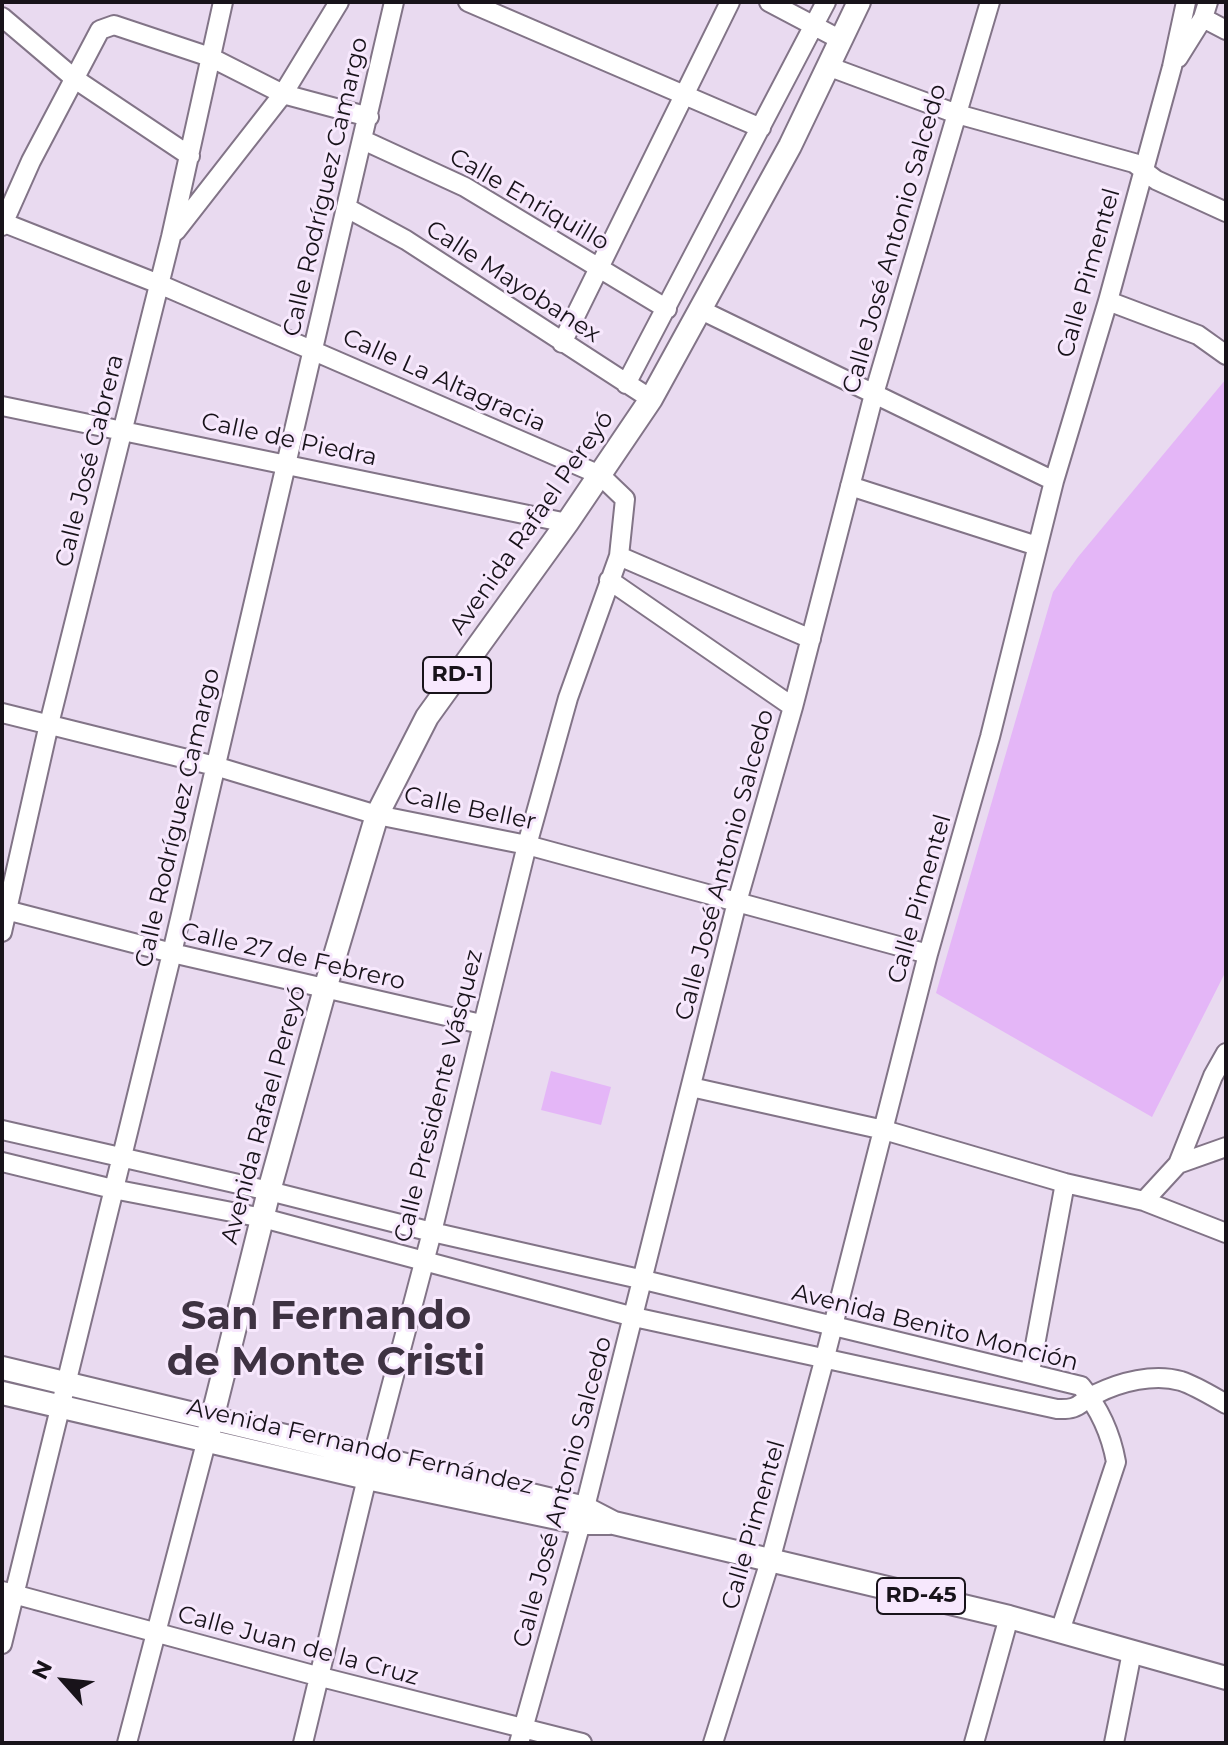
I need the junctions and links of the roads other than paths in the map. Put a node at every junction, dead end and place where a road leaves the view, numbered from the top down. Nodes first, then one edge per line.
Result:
1 (223, 2) edge
2 (339, 2) edge
3 (394, 2) edge
4 (730, 2) edge
5 (769, 2) edge
6 (826, 2) edge
7 (859, 2) edge
8 (990, 2) edge
9 (1186, 2) edge
10 (479, 4) edge
11 (1205, 10) edge
12 (2, 17) edge
13 (814, 26) junction
14 (1226, 30) edge
15 (841, 40) junction
16 (210, 57) junction
17 (830, 67) junction
18 (1172, 67) junction
19 (75, 79) junction
20 (283, 94) junction
21 (685, 94) junction
22 (957, 114) junction
23 (369, 117) junction
24 (761, 128) junction
25 (363, 140) junction
26 (190, 156) junction
27 (1143, 170) junction
28 (347, 208) junction
29 (1226, 212) edge
30 (2, 224) edge
31 (171, 237) junction
32 (600, 267) junction
33 (159, 284) junction
34 (1108, 301) junction
35 (667, 309) junction
36 (701, 310) junction
37 (562, 343) junction
38 (312, 350) junction
39 (1226, 355) edge
40 (626, 384) junction
41 (874, 394) junction
42 (651, 399) junction
43 (2, 406) edge
44 (123, 430) junction
45 (285, 463) junction
46 (600, 475) junction
47 (1054, 481) junction
48 (850, 486) junction
49 (567, 523) junction
50 (1037, 546) junction
51 (619, 556) junction
52 (609, 580) junction
53 (811, 639) junction
54 (793, 707) junction
55 (2, 713) edge
56 (49, 724) junction
57 (215, 766) junction
58 (377, 815) junction
59 (527, 845) junction
60 (737, 902) junction
61 (5, 909) edge
62 (2, 932) edge
63 (172, 953) junction
64 (928, 954) junction
65 (325, 989) junction
66 (481, 1024) junction
67 (1226, 1053) edge
68 (691, 1087) junction
69 (2, 1130) edge
70 (884, 1130) junction
71 (1226, 1147) edge
72 (120, 1159) junction
73 (2, 1162) edge
74 (1178, 1164) junction
75 (1065, 1183) junction
76 (113, 1189) junction
77 (269, 1191) junction
78 (1144, 1201) junction
79 (263, 1218) junction
80 (432, 1232) junction
81 (1226, 1233) edge
82 (423, 1261) junction
83 (644, 1280) junction
84 (634, 1317) junction
85 (832, 1327) junction
86 (825, 1357) junction
87 (2, 1368) edge
88 (1030, 1372) junction
89 (65, 1382) junction
90 (2, 1393) edge
91 (1090, 1397) junction
92 (1226, 1404) edge
93 (59, 1405) junction
94 (210, 1429) junction
95 (373, 1456) junction
96 (367, 1478) junction
97 (583, 1516) junction
98 (770, 1561) junction
99 (8, 1592) edge
100 (1009, 1617) junction
101 (1060, 1631) junction
102 (154, 1633) junction
103 (2, 1644) edge
104 (1132, 1652) junction
105 (317, 1676) junction
106 (1226, 1678) edge
107 (521, 1736) edge
108 (127, 1743) edge
109 (303, 1743) edge
110 (582, 1743) edge
111 (713, 1743) edge
112 (974, 1743) edge
113 (1114, 1743) edge

1 - 16 street, Calle José Cabrera
2 - 20 street
3 - 23 street, Calle Rodríguez Camargo
4 - 21 street
5 - 13 street
6 - 13 street
7 - 15 main road, Avenida Rafael Pereyó / RD-1
8 - 22 street, Calle José Antonio Salcedo
9 - 18 street, Calle Pimentel
10 - 21 street
11 - 14 street
11 - 18 street, Calle Pimentel
12 - 19 street
13 - 15 street
13 - 24 street
15 - 17 main road, Avenida Rafael Pereyó / RD-1
16 - 19 street
16 - 20 street
16 - 26 street, Calle José Cabrera
17 - 22 street
17 - 36 main road, Avenida Rafael Pereyó / RD-1
18 - 27 street, Calle Pimentel
19 - 26 street
19 - 30 street
20 - 23 street
20 - 31 street
21 - 24 street
21 - 32 street
22 - 27 street
22 - 41 street, Calle José Antonio Salcedo
23 - 25 street, Calle Rodríguez Camargo
24 - 35 street
25 - 28 street, Calle Rodríguez Camargo
25 - 32 street, Calle Enriquillo
26 - 31 street, Calle José Cabrera
27 - 29 street
27 - 34 street, Calle Pimentel
28 - 37 street, Calle Mayobanex
28 - 38 street, Calle Rodríguez Camargo
30 - 33 street, Calle La Altagracia
31 - 33 street, Calle José Cabrera
32 - 35 street, Calle Enriquillo
32 - 37 street
33 - 38 street, Calle La Altagracia
33 - 44 street, Calle José Cabrera
34 - 39 street
34 - 47 street, Calle Pimentel
35 - 40 street
36 - 41 street
36 - 42 main road, Avenida Rafael Pereyó / RD-1
37 - 40 street, Calle Mayobanex
38 - 45 street, Calle Rodríguez Camargo
38 - 46 street, Calle La Altagracia
40 - 42 street, Calle Mayobanex
41 - 47 street
41 - 48 street, Calle José Antonio Salcedo
42 - 46 main road, Avenida Rafael Pereyó / RD-1
43 - 44 street, Calle de Piedra
44 - 45 street, Calle de Piedra
44 - 56 street, Calle José Cabrera
45 - 49 street, Calle de Piedra
45 - 57 street, Calle Rodríguez Camargo
46 - 49 main road, Avenida Rafael Pereyó / RD-1
46 - 51 street, Calle Presidente Vásquez
47 - 50 street, Calle Pimentel
48 - 50 street
48 - 53 street, Calle José Antonio Salcedo
49 - 58 main road, Avenida Rafael Pereyó / RD-1
50 - 64 street, Calle Pimentel
51 - 52 street, Calle Presidente Vásquez
51 - 53 street
52 - 54 street
52 - 59 street, Calle Presidente Vásquez
53 - 54 street, Calle José Antonio Salcedo
54 - 60 street, Calle José Antonio Salcedo
55 - 56 street, Calle Beller
56 - 57 street, Calle Beller
56 - 61 street, Calle José Cabrera
57 - 58 street, Calle Beller
57 - 63 street, Calle Rodríguez Camargo
58 - 59 street, Calle Beller
58 - 65 main road, Avenida Rafael Pereyó / RD-1
59 - 60 street, Calle Beller
59 - 66 street, Calle Presidente Vásquez
60 - 64 street, Calle Beller
60 - 68 street, Calle José Antonio Salcedo
61 - 62 street, Calle José Cabrera
61 - 63 street, Calle 27 de Febrero
63 - 65 street, Calle 27 de Febrero
63 - 72 street, Calle Rodríguez Camargo
64 - 70 street, Calle Pimentel
65 - 66 street, Calle 27 de Febrero
65 - 77 main road, Avenida Rafael Pereyó / RD-1
66 - 80 street, Calle Presidente Vásquez
67 - 74 street
68 - 70 street
68 - 83 street, Calle José Antonio Salcedo
69 - 72 street, Avenida Benito Monción
70 - 75 street
70 - 85 street, Calle Pimentel
71 - 74 street
72 - 76 street, Calle Rodríguez Camargo
72 - 77 street, Avenida Benito Monción
73 - 76 street, Avenida Benito Monción
74 - 78 street
75 - 78 street
75 - 88 street
76 - 79 street, Avenida Benito Monción
76 - 89 street, Calle Rodríguez Camargo
77 - 79 main road, Avenida Rafael Pereyó / RD-1
77 - 80 street, Avenida Benito Monción
78 - 81 street
79 - 82 street, Avenida Benito Monción
79 - 94 main road, Avenida Rafael Pereyó / RD-1
80 - 82 street, Calle Presidente Vásquez
80 - 83 street, Avenida Benito Monción
82 - 84 street, Avenida Benito Monción
82 - 95 street, Calle Presidente Vásquez
83 - 84 street, Calle José Antonio Salcedo
83 - 85 street, Avenida Benito Monción
84 - 86 street, Avenida Benito Monción
84 - 97 street, Calle José Antonio Salcedo
85 - 86 street, Calle Pimentel
85 - 88 street, Avenida Benito Monción
86 - 91 street, Avenida Benito Monción
86 - 98 street, Calle Pimentel
87 - 89 main road, Avenida Fernando Fernández / RD-45
88 - 91 street, Avenida Benito Monción
89 - 93 street, Calle Rodríguez Camargo
89 - 94 main road, Avenida Fernando Fernández / RD-45
90 - 93 main road, Avenida Fernando Fernández / RD-45
91 - 92 street
91 - 101 street
93 - 94 main road, Avenida Fernando Fernández / RD-45
93 - 99 street, Calle Rodríguez Camargo
94 - 95 main road, Avenida Fernando Fernández / RD-45
94 - 96 main road, Avenida Fernando Fernández / RD-45
94 - 102 street, RD-1
95 - 96 street, Calle Presidente Vásquez
95 - 97 main road, Avenida Fernando Fernández / RD-45
96 - 97 main road, Avenida Fernando Fernández / RD-45
96 - 105 street, Calle Presidente Vásquez
97 - 98 main road, Avenida Fernando Fernández / RD-45
97 - 107 street, Calle José Antonio Salcedo
98 - 100 main road, Avenida Fernando Fernández / RD-45
98 - 111 street, Calle Pimentel
99 - 102 street, Calle Juan de la Cruz
99 - 103 street, Calle Rodríguez Camargo
100 - 101 main road, Avenida Fernando Fernández / RD-45
100 - 112 street
101 - 104 main road, Avenida Fernando Fernández / RD-45
102 - 105 street, Calle Juan de la Cruz
102 - 108 street, RD-1
104 - 106 main road, Avenida Fernando Fernández / RD-45
104 - 113 street
105 - 107 street, Calle Juan de la Cruz
105 - 109 street, Calle Presidente Vásquez
107 - 110 street, Calle Juan de la Cruz

